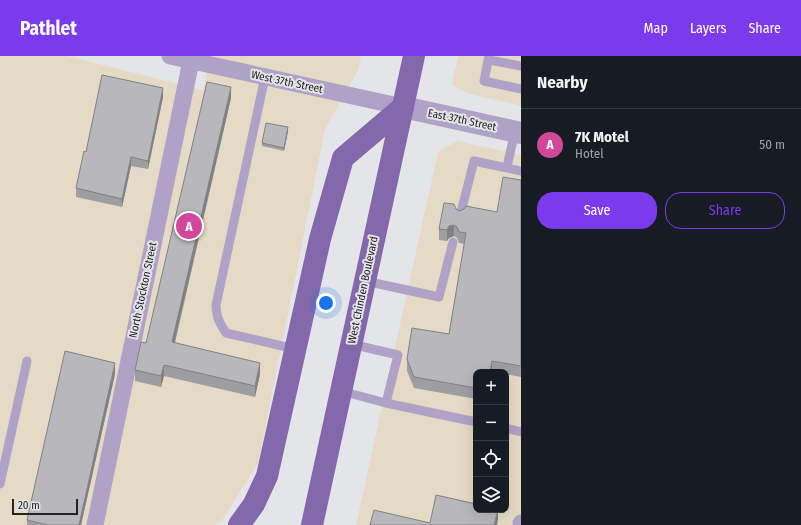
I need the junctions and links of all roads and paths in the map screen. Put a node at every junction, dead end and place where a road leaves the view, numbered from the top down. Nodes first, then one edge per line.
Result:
1 (170, 56) edge
2 (414, 56) edge
3 (191, 58) edge
4 (489, 58) edge
5 (521, 66) edge
6 (265, 77) junction
7 (521, 88) edge
8 (403, 107) junction
9 (518, 132) edge
10 (507, 167) junction
11 (521, 170) edge
12 (460, 216) edge
13 (454, 242) edge
14 (365, 281) junction
15 (351, 344) junction
16 (296, 349) junction
17 (27, 361) dead end
18 (341, 391) junction
19 (386, 403) junction
20 (473, 421) edge
21 (509, 429) edge
22 (521, 432) edge
23 (0, 484) edge
24 (95, 525) edge
25 (239, 525) edge
26 (312, 525) edge

1 - 3 street, West 37th Street
2 - 8 main road, West Chinden Boulevard
3 - 6 street, West 37th Street
3 - 24 street, North Stockton Street
4 - 5 lane
4 - 7 lane
6 - 8 street, West 37th Street
6 - 16 lane
8 - 9 street, East 37th Street
8 - 14 main road, West Chinden Boulevard
8 - 16 main road
9 - 10 lane
10 - 11 lane
10 - 12 lane
13 - 14 lane
14 - 15 main road, West Chinden Boulevard
15 - 18 main road, West Chinden Boulevard
15 - 19 lane
16 - 25 main road
17 - 23 lane
18 - 19 lane
18 - 26 main road, West Chinden Boulevard
19 - 20 lane
21 - 22 lane

